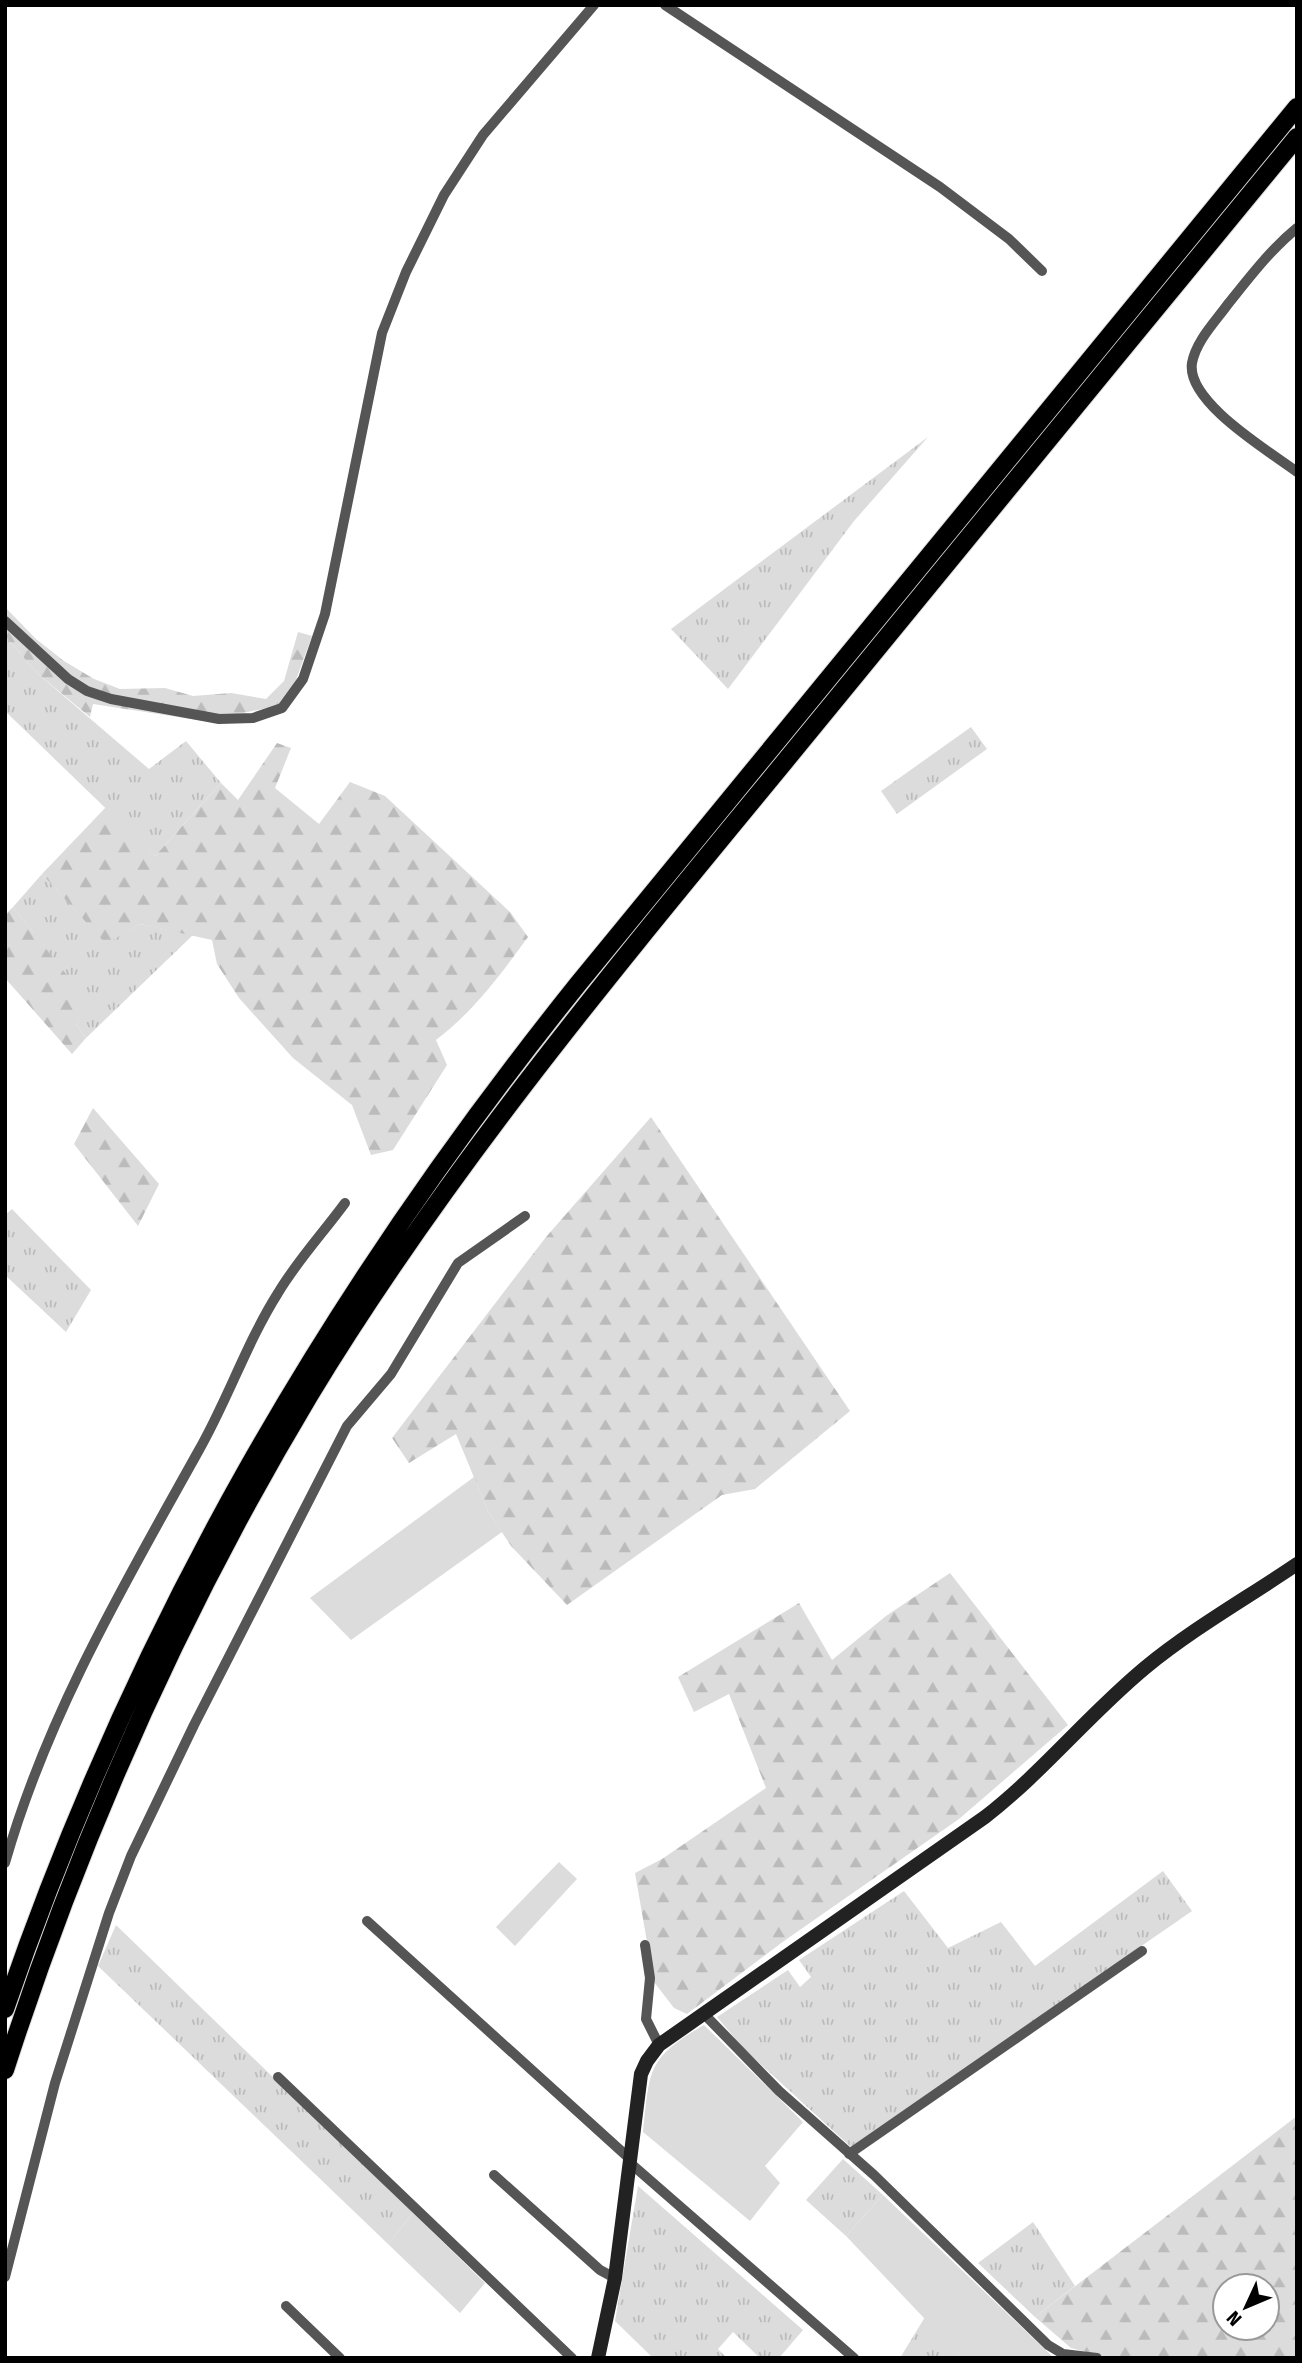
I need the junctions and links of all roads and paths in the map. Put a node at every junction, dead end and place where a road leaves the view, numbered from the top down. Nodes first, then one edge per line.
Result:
1 (594, 5) edge
2 (665, 5) edge
3 (1297, 107) edge
4 (1297, 137) edge
5 (1297, 229) edge
6 (1042, 271) dead end
7 (1297, 472) edge
8 (5, 621) edge
9 (345, 1203) dead end
10 (525, 1216) dead end
11 (1297, 1564) edge
12 (5, 1863) edge
13 (367, 1921) dead end
14 (645, 1945) dead end
15 (1142, 1951) dead end
16 (5, 2008) edge
17 (704, 2014) junction
18 (659, 2045) junction
19 (5, 2070) edge
20 (278, 2077) dead end
21 (849, 2154) junction
22 (629, 2160) junction
23 (494, 2175) dead end
24 (5, 2277) edge
25 (615, 2278) junction
26 (286, 2306) dead end
27 (340, 2358) edge
28 (572, 2358) edge
29 (598, 2358) edge
30 (854, 2358) edge
31 (1097, 2358) edge

1 - 8 street
2 - 6 street
3 - 16 highway
4 - 19 highway
5 - 7 street
9 - 12 street
10 - 24 street
11 - 17 street
13 - 22 street
14 - 18 street
15 - 21 street
17 - 18 street
17 - 21 street
18 - 22 street
20 - 28 street
21 - 31 street
22 - 25 street
22 - 30 street
23 - 25 street
25 - 29 street
26 - 27 street

